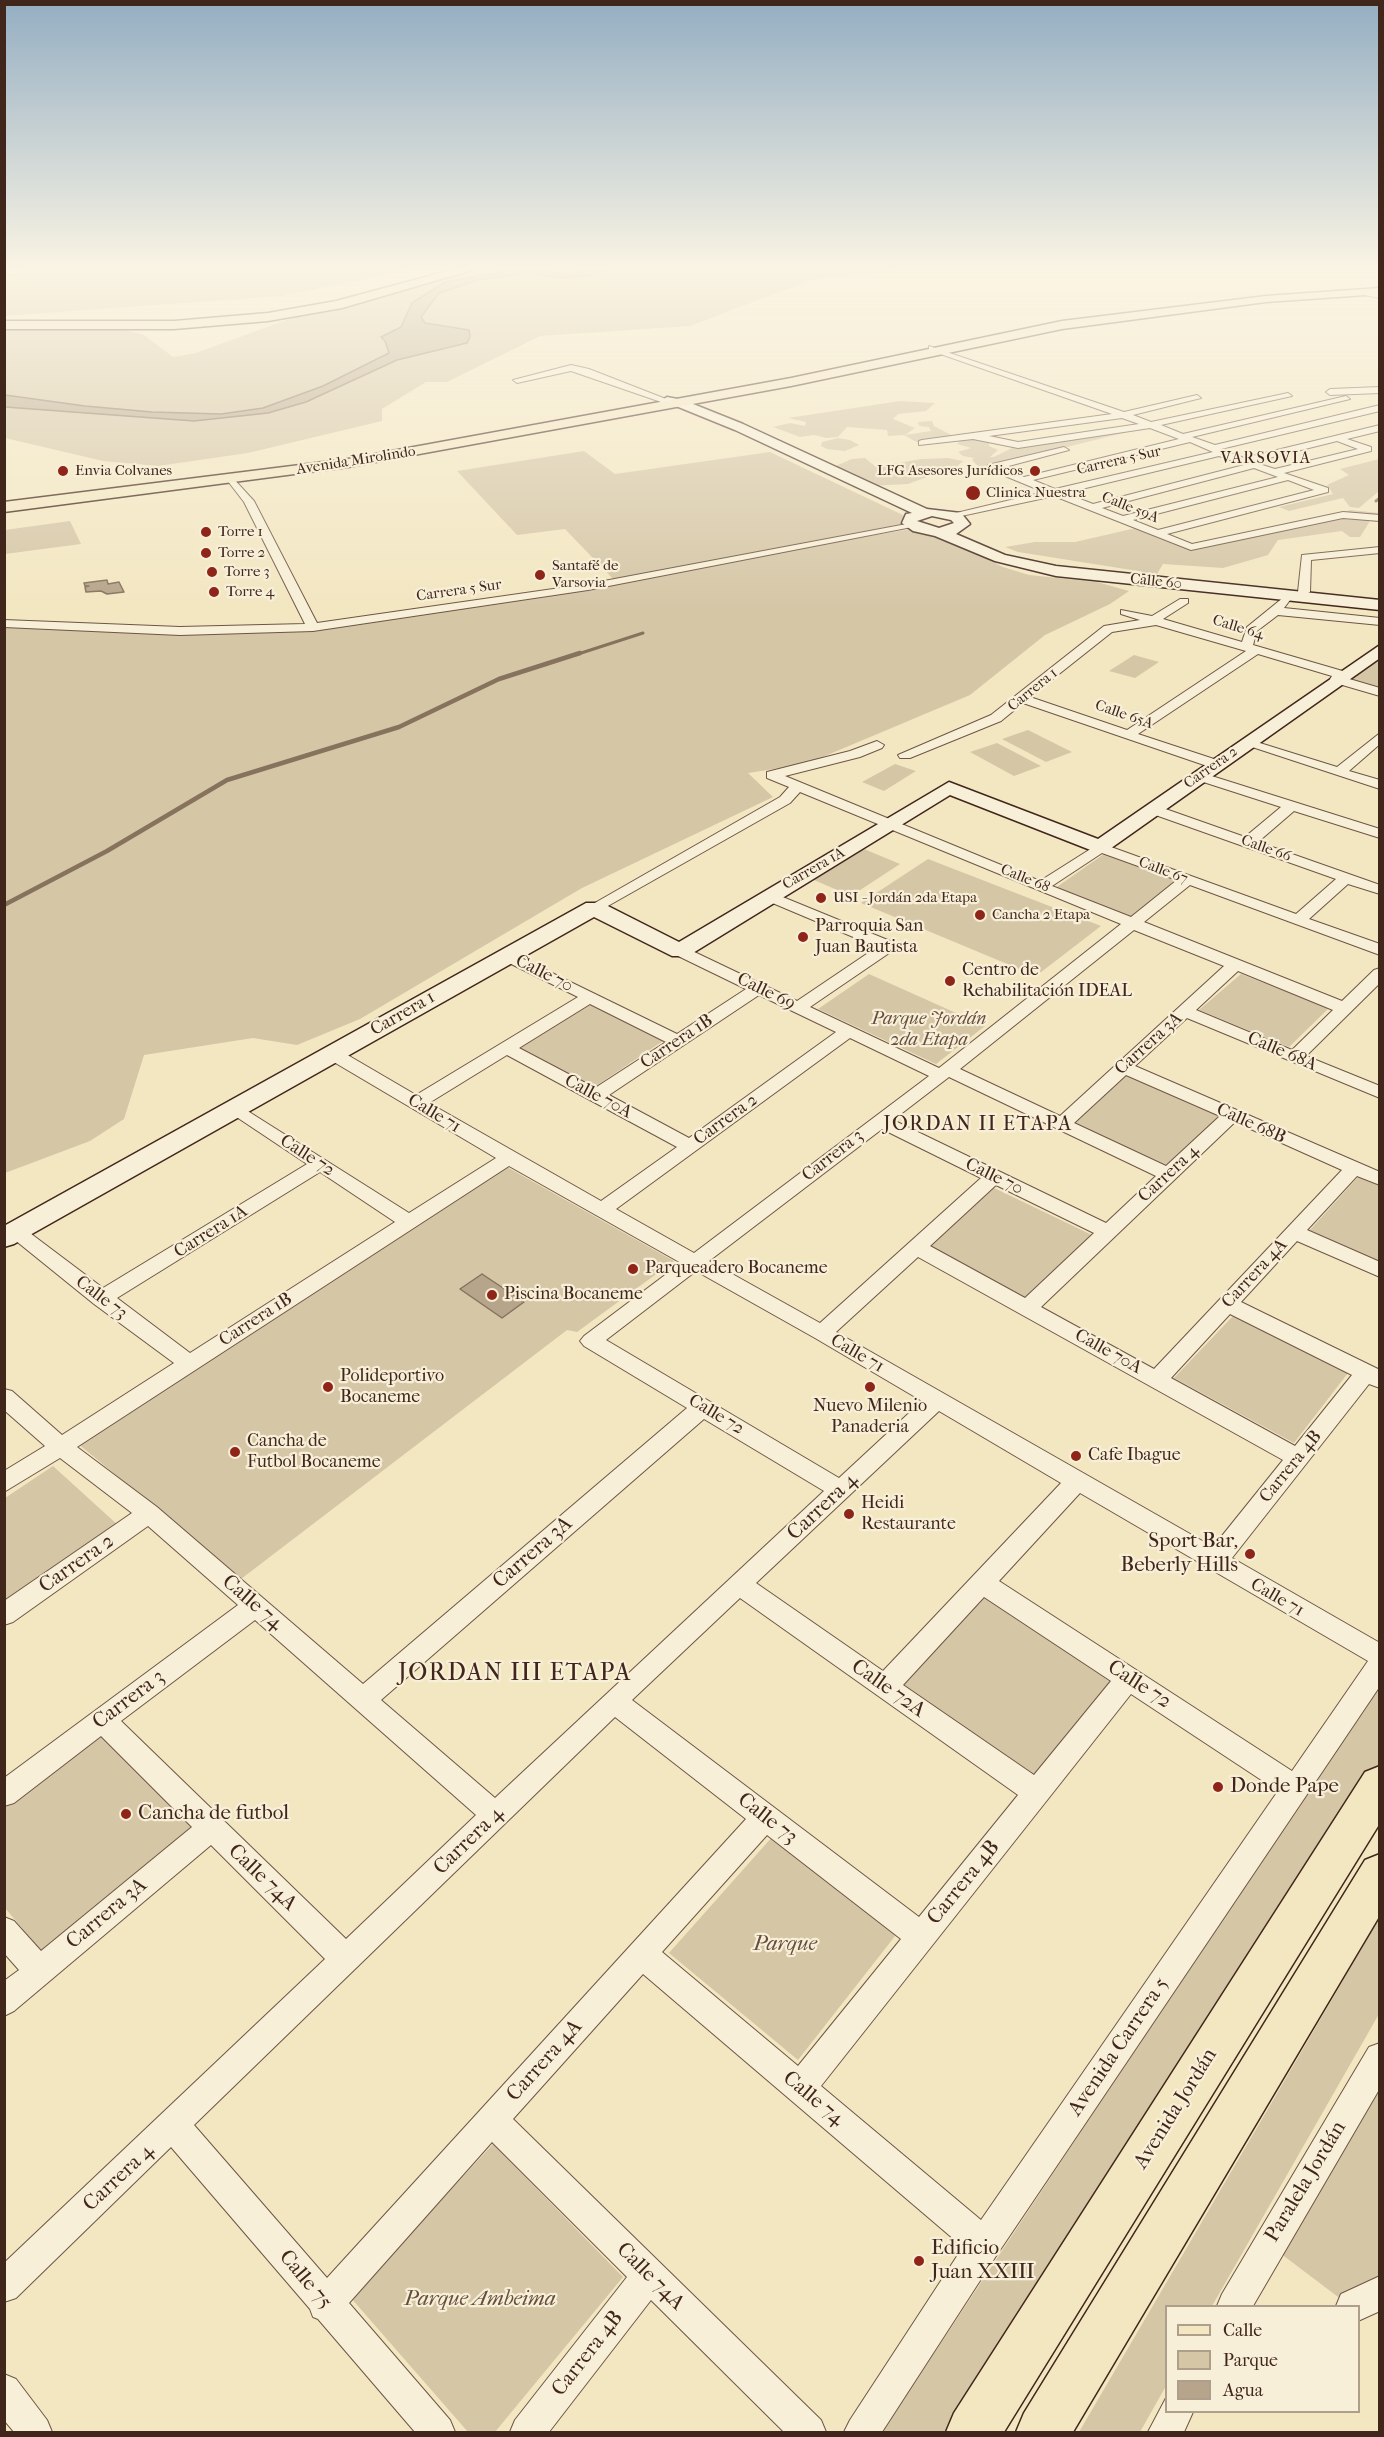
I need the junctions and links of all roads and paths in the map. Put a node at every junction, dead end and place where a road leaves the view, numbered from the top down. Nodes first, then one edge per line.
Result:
1 (615, 382) edge
2 (776, 382) edge
3 (784, 382) edge
4 (1030, 382) edge
5 (1380, 390) edge
6 (1288, 396) dead end
7 (713, 397) junction
8 (1197, 398) dead end
9 (1346, 399) junction
10 (672, 403) junction
11 (1241, 406) junction
12 (1378, 409) edge
13 (633, 411) junction
14 (698, 414) junction
15 (1122, 415) junction
16 (1271, 416) junction
17 (1301, 426) junction
18 (1153, 427) junction
19 (1380, 428) edge
20 (973, 436) junction
21 (1184, 438) junction
22 (1336, 438) junction
23 (922, 443) dead end
24 (1217, 451) junction
25 (1128, 454) junction
26 (1244, 461) junction
27 (1255, 465) junction
28 (1160, 467) junction
29 (1275, 472) junction
30 (1132, 474) junction
31 (1289, 477) junction
32 (231, 480) junction
33 (1023, 480) junction
34 (1169, 487) junction
35 (1053, 493) junction
36 (1203, 499) junction
37 (4, 502) edge
38 (4, 507) edge
39 (1089, 508) junction
40 (1237, 512) junction
41 (1380, 518) edge
42 (916, 519) junction
43 (1120, 520) junction
44 (959, 521) junction
45 (939, 532) junction
46 (1154, 534) junction
47 (1380, 550) edge
48 (1304, 592) junction
49 (1287, 596) junction
50 (1380, 599) edge
51 (1184, 601) dead end
52 (1380, 605) edge
53 (1276, 611) junction
54 (1125, 612) dead end
55 (1156, 621) junction
56 (1380, 622) edge
57 (4, 623) edge
58 (313, 627) junction
59 (1251, 649) junction
60 (1380, 650) edge
61 (1339, 677) junction
62 (1380, 692) edge
63 (1023, 699) junction
64 (1129, 734) junction
65 (1379, 737) edge
66 (1247, 743) junction
67 (877, 745) dead end
68 (905, 755) dead end
69 (1215, 764) junction
70 (1339, 772) junction
71 (1199, 776) junction
72 (1380, 785) edge
73 (798, 786) junction
74 (949, 788) joint
75 (1292, 806) junction
76 (1152, 808) junction
77 (889, 826) junction
78 (1380, 834) edge
79 (1246, 843) junction
80 (1101, 847) junction
81 (1346, 878) junction
82 (1187, 880) junction
83 (1042, 886) junction
84 (1380, 890) edge
85 (768, 896) junction
86 (594, 908) junction
87 (1298, 920) junction
88 (1132, 922) junction
89 (1380, 950) edge
90 (680, 951) junction
91 (507, 956) junction
92 (1236, 964) junction
93 (1380, 973) edge
94 (758, 988) junction
95 (590, 997) junction
96 (799, 1007) junction
97 (1344, 1008) junction
98 (1185, 1011) junction
99 (849, 1031) junction
100 (678, 1041) junction
101 (506, 1048) junction
102 (333, 1054) junction
103 (1295, 1057) junction
104 (1123, 1067) junction
105 (944, 1072) junction
106 (1380, 1093) edge
107 (596, 1096) junction
108 (416, 1103) junction
109 (235, 1108) junction
110 (1232, 1115) junction
111 (880, 1121) junction
112 (1062, 1124) junction
113 (690, 1146) junction
114 (509, 1158) junction
115 (320, 1164) junction
116 (1354, 1168) junction
117 (1169, 1175) junction
118 (993, 1177) junction
119 (1380, 1179) edge
120 (603, 1209) junction
121 (409, 1222) junction
122 (1108, 1232) junction
123 (1294, 1232) junction
124 (10, 1235) edge
125 (916, 1247) junction
126 (696, 1262) junction
127 (1380, 1270) edge
128 (101, 1299) junction
129 (1227, 1304) junction
130 (1028, 1307) junction
131 (822, 1333) junction
132 (591, 1341) joint
133 (189, 1363) junction
134 (1373, 1376) edge
135 (1157, 1379) junction
136 (4, 1397) edge
137 (937, 1400) junction
138 (703, 1407) junction
139 (61, 1447) junction
140 (1298, 1458) junction
141 (1076, 1482) junction
142 (4, 1484) edge
143 (841, 1490) junction
144 (149, 1514) junction
145 (1215, 1562) junction
146 (982, 1583) junction
147 (740, 1585) junction
148 (255, 1606) junction
149 (4, 1615) edge
150 (1380, 1656) edge
151 (1380, 1664) edge
152 (1128, 1678) junction
153 (885, 1687) junction
154 (364, 1699) junction
155 (614, 1701) junction
156 (102, 1720) junction
157 (1380, 1785) edge
158 (1296, 1788) junction
159 (1036, 1792) junction
160 (4, 1794) edge
161 (495, 1815) junction
162 (765, 1818) junction
163 (211, 1828) junction
164 (1380, 1874) edge
165 (4, 1931) edge
166 (921, 1937) junction
167 (641, 1953) junction
168 (346, 1959) junction
169 (39, 1971) junction
170 (4, 2001) edge
171 (1378, 2066) edge
172 (800, 2088) junction
173 (492, 2120) junction
174 (174, 2126) junction
175 (984, 2244) junction
176 (649, 2276) junction
177 (4, 2286) edge
178 (1380, 2293) edge
179 (325, 2305) junction
180 (1235, 2305) edge
181 (1357, 2305) edge
182 (4, 2391) edge
183 (1175, 2413) edge
184 (31, 2431) edge
185 (438, 2433) edge
186 (527, 2433) edge
187 (809, 2433) edge
188 (862, 2433) edge
189 (973, 2433) edge
190 (1044, 2433) edge
191 (1165, 2433) edge

1 - 10 street
2 - 10 main road, Avenida Mirolindo
3 - 7 main road, Avenida Mirolindo
4 - 15 street
5 - 9 street
6 - 11 street
7 - 10 main road, Avenida Mirolindo
7 - 14 main road
8 - 15 street
9 - 12 street
9 - 16 street
10 - 13 main road, Avenida Mirolindo
10 - 14 main road
10 - 37 main road, Avenida Mirolindo
11 - 16 street
11 - 18 street
12 - 17 street, Carrera 5 Sur
13 - 14 main road
13 - 32 main road, Avenida Mirolindo
14 - 42 main road
15 - 18 street
15 - 20 street
16 - 17 street
16 - 21 street
17 - 22 street
17 - 24 street, Carrera 5 Sur
18 - 20 street
18 - 21 street
18 - 33 street, Calle 59A
19 - 22 street
20 - 23 street
21 - 24 street
21 - 25 street
22 - 26 street
22 - 29 street
24 - 26 street
24 - 28 street, Carrera 5 Sur
25 - 28 street
25 - 33 street
26 - 27 street
27 - 29 street
27 - 34 street
28 - 30 street, Carrera 5 Sur
29 - 31 street
30 - 34 street
30 - 35 street, Carrera 5 Sur
31 - 36 street
31 - 40 street
32 - 38 main road, Avenida Mirolindo
32 - 58 street
33 - 35 street, Calle 59A
34 - 39 street
35 - 39 street, Calle 59A
35 - 44 street, Carrera 5 Sur
36 - 40 street
36 - 43 street
39 - 43 street, Calle 59A
40 - 46 street
41 - 46 street, Calle 59A
42 - 44 main road
42 - 45 main road, Calle 60
42 - 58 street, Carrera 5 Sur
43 - 46 street, Calle 59A
44 - 45 main road
44 - 48 main road, Calle 60
45 - 49 main road, Calle 60
47 - 48 street
48 - 50 main road, Calle 60
49 - 52 main road, Calle 60
49 - 53 street
51 - 55 street, Carrera 1
53 - 56 street
53 - 59 street
54 - 55 street, Calle 64
55 - 59 street, Calle 64
55 - 63 street, Carrera 1
57 - 58 street, Carrera 5 Sur
59 - 61 street, Calle 64
59 - 64 street
60 - 61 main road, Carrera 2
61 - 62 street, Calle 64
61 - 66 main road, Carrera 2
63 - 64 street, Calle 65A
63 - 68 street, Carrera 1
64 - 69 street, Calle 65A
65 - 70 street
66 - 69 main road, Carrera 2
66 - 70 street
67 - 73 street, Calle 68
69 - 71 main road, Carrera 2
70 - 72 street
71 - 75 street
71 - 76 main road, Carrera 2
73 - 77 street, Calle 68
73 - 86 street, Carrera 1
74 - 77 main road, Carrera 1A
74 - 80 main road, Calle 67
75 - 78 street
75 - 79 street
76 - 79 street, Calle 66
76 - 80 main road, Carrera 2
77 - 83 street, Calle 68
77 - 85 main road, Carrera 1A
79 - 81 street, Calle 66
80 - 82 street, Calle 67
80 - 83 street, Carrera 2
81 - 84 street, Calle 66
81 - 87 street
82 - 87 street, Calle 67
82 - 88 street, Carrera 3
83 - 88 street, Calle 68
85 - 90 main road, Carrera 1A
85 - 96 street
86 - 90 main road, Calle 69
86 - 91 main road, Carrera 1
87 - 89 street, Calle 67
88 - 92 street, Calle 68
88 - 105 street, Carrera 3
90 - 94 street, Calle 69
91 - 95 street, Calle 70
91 - 102 main road, Carrera 1
92 - 97 street, Calle 68
92 - 98 street, Carrera 3A
93 - 97 street
94 - 96 street, Calle 69
94 - 100 street, Carrera 1B
95 - 100 street, Calle 70
95 - 101 street
96 - 99 street, Calle 69
97 - 103 street
98 - 103 street, Calle 68A
98 - 104 street, Carrera 3A
99 - 105 street, Calle 69
99 - 113 street, Carrera 2
100 - 107 street, Carrera 1B
101 - 107 street, Calle 70A
101 - 108 street
102 - 108 street, Calle 71
102 - 109 main road, Carrera 1
103 - 106 street, Calle 68A
104 - 110 street, Calle 68B
104 - 112 street, Carrera 3A
105 - 111 street, Carrera 3
105 - 112 street, Calle 69
107 - 113 street, Calle 70A
108 - 114 street, Calle 71
109 - 115 street, Calle 72
109 - 124 main road, Carrera 1
110 - 116 street, Calle 68B
110 - 117 street, Carrera 4
111 - 118 street, Calle 70
111 - 126 street, Carrera 3
112 - 117 street, Calle 69
113 - 120 street, Carrera 2
114 - 120 street, Calle 71
114 - 121 street, Carrera 1B
115 - 121 street, Calle 72
115 - 128 street, Carrera 1A
116 - 119 street, Calle 68B
116 - 123 street, Carrera 4A
117 - 122 street, Carrera 4
118 - 122 street, Calle 70
118 - 125 street
120 - 126 street, Calle 71
121 - 133 street, Carrera 1B
122 - 130 street, Carrera 4
123 - 127 street
123 - 129 street, Carrera 4A
124 - 128 street, Calle 73
125 - 130 street, Calle 70A
125 - 131 street
126 - 131 street, Calle 71
126 - 132 street, Carrera 3
128 - 133 street, Calle 73
129 - 134 street
129 - 135 street, Carrera 4A
130 - 135 street, Calle 70A
131 - 137 street, Calle 71
132 - 138 street, Calle 72
133 - 139 street, Carrera 1B
134 - 140 street, Carrera 4B
135 - 140 street, Calle 70A
136 - 139 street, Calle 74
137 - 141 street, Calle 71
137 - 143 street, Carrera 4
138 - 143 street, Calle 72
138 - 154 street, Carrera 3A
139 - 142 street, Carrera 1B
139 - 144 street, Calle 74
140 - 145 street, Carrera 4B
141 - 145 street, Calle 71
141 - 146 street
143 - 147 street, Carrera 4
144 - 148 street, Calle 74
144 - 149 street, Carrera 2
145 - 150 street, Calle 71
146 - 152 street, Calle 72
146 - 153 street
147 - 153 street, Calle 72A
147 - 155 street, Carrera 4
148 - 154 street, Calle 74
148 - 156 street, Carrera 3
151 - 158 street, Avenida Carrera 5
152 - 158 street, Calle 72
152 - 159 street, Carrera 4B
153 - 159 street, Calle 72A
154 - 161 street, Calle 74
155 - 161 street, Carrera 4
155 - 162 street, Calle 73
156 - 160 street, Carrera 3
156 - 163 street, Calle 74A
157 - 189 main road, Avenida Jordán
158 - 175 street, Avenida Carrera 5
159 - 166 street, Carrera 4B
161 - 168 street, Carrera 4
162 - 166 street, Calle 73
162 - 167 street, Carrera 4A
163 - 168 street, Calle 74A
163 - 169 street, Carrera 3A
164 - 190 main road
165 - 169 street
166 - 172 street, Carrera 4B
167 - 172 street, Calle 74
167 - 173 street, Carrera 4A
168 - 174 street, Carrera 4
169 - 170 street, Carrera 3A
171 - 180 street, Paralela Jordán
172 - 175 street, Calle 74
173 - 176 street, Calle 74A
173 - 179 street, Carrera 4A
174 - 177 street, Carrera 4
174 - 179 street, Calle 75
175 - 188 street, Avenida Carrera 5
176 - 186 street, Carrera 4B
176 - 187 street, Calle 74A
178 - 181 street
179 - 185 street, Calle 75
182 - 184 street
183 - 191 street

